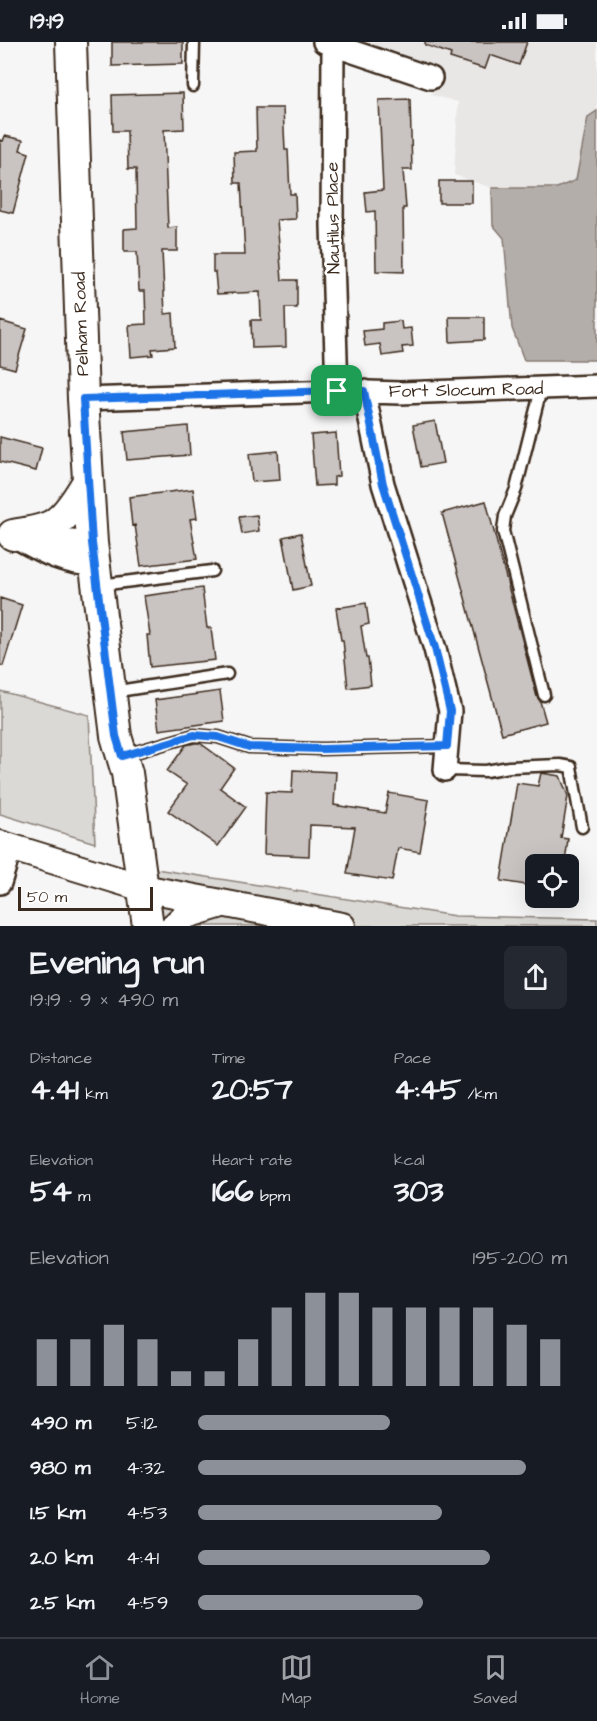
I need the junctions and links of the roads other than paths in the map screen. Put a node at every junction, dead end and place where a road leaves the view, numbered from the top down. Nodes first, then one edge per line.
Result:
1 (71, 42) edge
2 (194, 42) edge
3 (328, 43) edge
4 (431, 78) dead end
5 (193, 86) dead end
6 (597, 386) edge
7 (541, 389) junction
8 (337, 391) junction
9 (364, 391) junction
10 (83, 399) junction
11 (87, 483) junction
12 (6, 534) edge
13 (94, 564) junction
14 (212, 571) dead end
15 (227, 674) dead end
16 (112, 692) junction
17 (544, 696) dead end
18 (447, 746) junction
19 (122, 756) junction
20 (445, 770) joint
21 (582, 827) dead end
22 (6, 845) edge
23 (0, 883) edge
24 (143, 888) junction
25 (225, 904) junction
26 (148, 926) edge
27 (174, 926) edge
28 (342, 926) edge

1 - 10 main road, Pelham Road
2 - 5 lane
3 - 4 street
3 - 8 street, Nautilus Place
6 - 7 street, Fort Slocum Road
7 - 9 street, Fort Slocum Road
7 - 17 lane
8 - 9 street, Fort Slocum Road
8 - 10 street, Fort Slocum Road
9 - 18 street
10 - 11 main road, Pelham Road
11 - 12 main road
11 - 13 main road, Pelham Road
12 - 13 street
13 - 14 lane
13 - 16 main road, Pelham Road
15 - 16 lane
16 - 19 main road, Pelham Road
18 - 19 lane
18 - 20 street
19 - 24 main road, Pelham Road
20 - 21 lane
22 - 23 street
22 - 24 street
24 - 25 street
24 - 26 main road, Pelham Road
25 - 27 street
25 - 28 street

